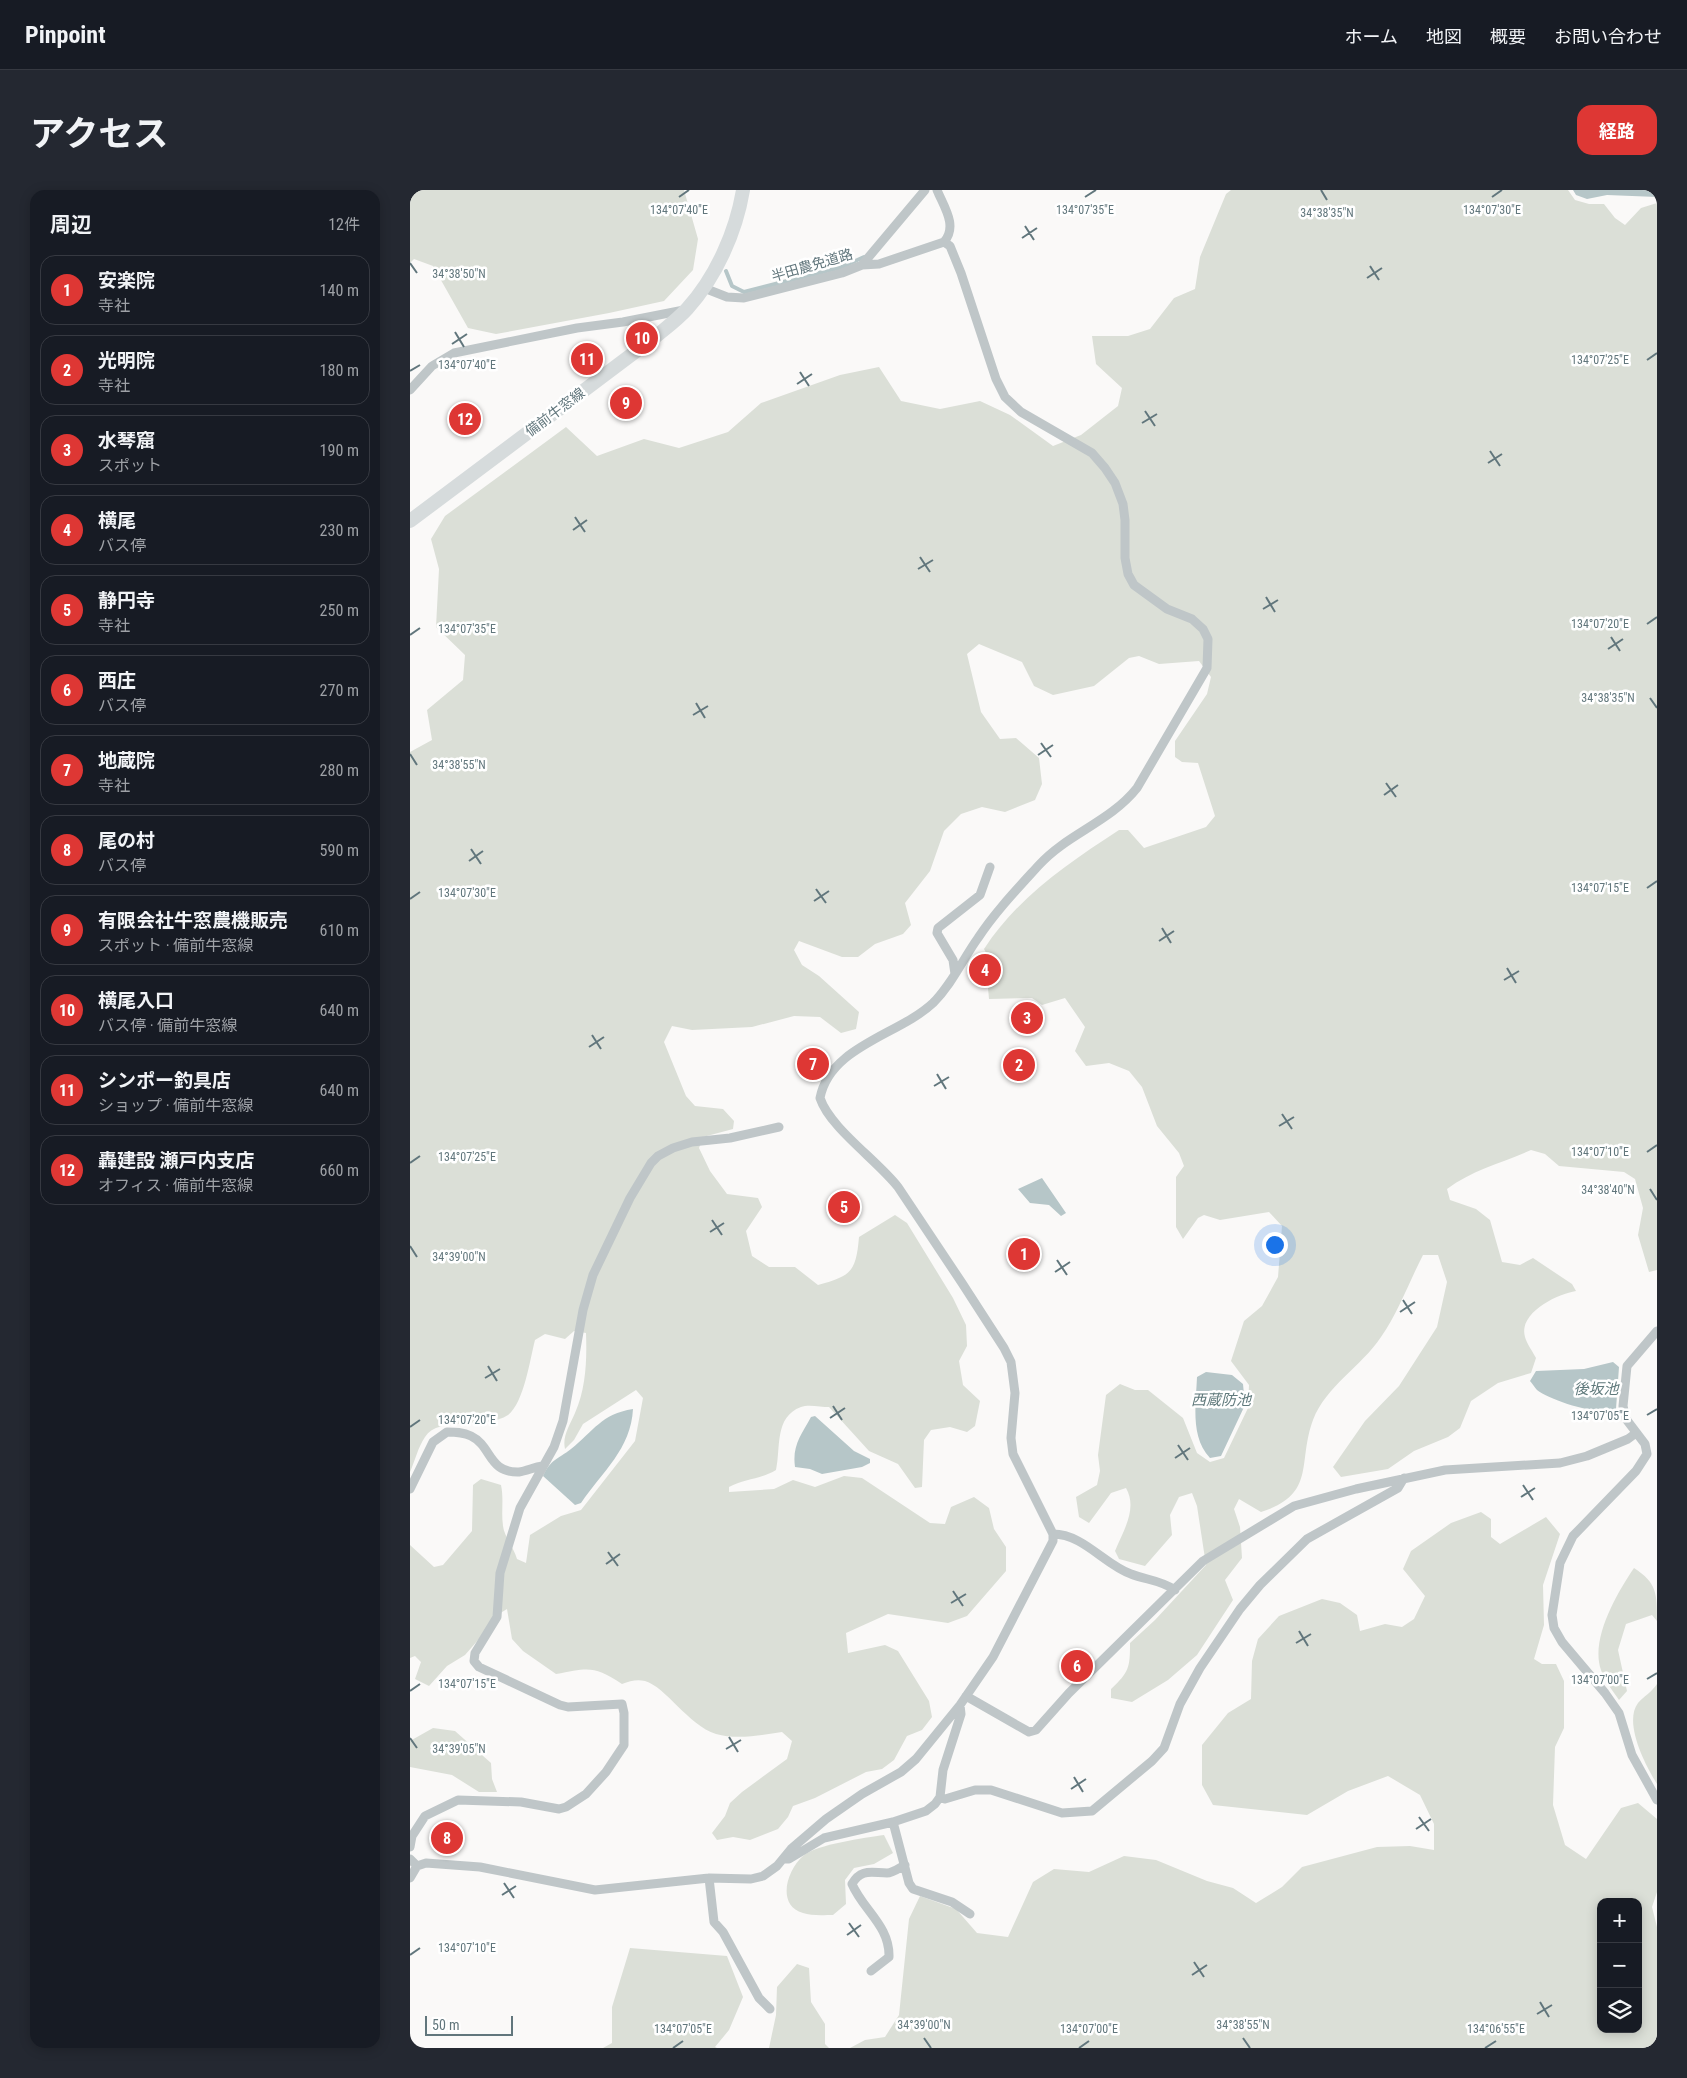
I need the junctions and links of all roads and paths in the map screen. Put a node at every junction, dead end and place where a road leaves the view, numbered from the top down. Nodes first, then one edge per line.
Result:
1 (743, 190) edge
2 (925, 190) edge
3 (937, 190) edge
4 (944, 242) junction
5 (862, 265) junction
6 (704, 288) junction
7 (687, 310) junction
8 (410, 390) edge
9 (410, 521) edge
10 (990, 867) dead end
11 (955, 974) junction
12 (779, 1127) dead end
13 (1657, 1331) edge
14 (1636, 1433) junction
15 (542, 1466) junction
16 (1404, 1478) junction
17 (410, 1488) edge
18 (1053, 1534) junction
19 (1175, 1590) junction
20 (966, 1696) junction
21 (960, 1705) junction
22 (940, 1797) junction
23 (1657, 1800) edge
24 (893, 1822) junction
25 (410, 1847) edge
26 (784, 1858) junction
27 (410, 1859) edge
28 (904, 1865) junction
29 (417, 1866) junction
30 (410, 1878) edge
31 (709, 1878) junction
32 (970, 1914) dead end
33 (871, 1971) dead end
34 (770, 2009) dead end

1 - 6 main road, 備前牛窓線
2 - 5 street, 半田農免道路
3 - 4 street
4 - 5 street
4 - 11 street
5 - 6 street, 半田農免道路
6 - 7 main road, 備前牛窓線
7 - 8 street
7 - 9 main road, 備前牛窓線
10 - 11 street
11 - 18 street
12 - 15 street
13 - 14 street
14 - 16 street
14 - 23 street
15 - 17 street
15 - 25 street
16 - 19 street
16 - 22 street
18 - 19 street
18 - 20 street
19 - 20 street
20 - 21 street
21 - 22 street
21 - 26 street
22 - 24 street
24 - 26 street
24 - 28 street
26 - 31 street
27 - 29 street
28 - 32 street
28 - 33 street
29 - 30 street
29 - 31 street
31 - 34 street

